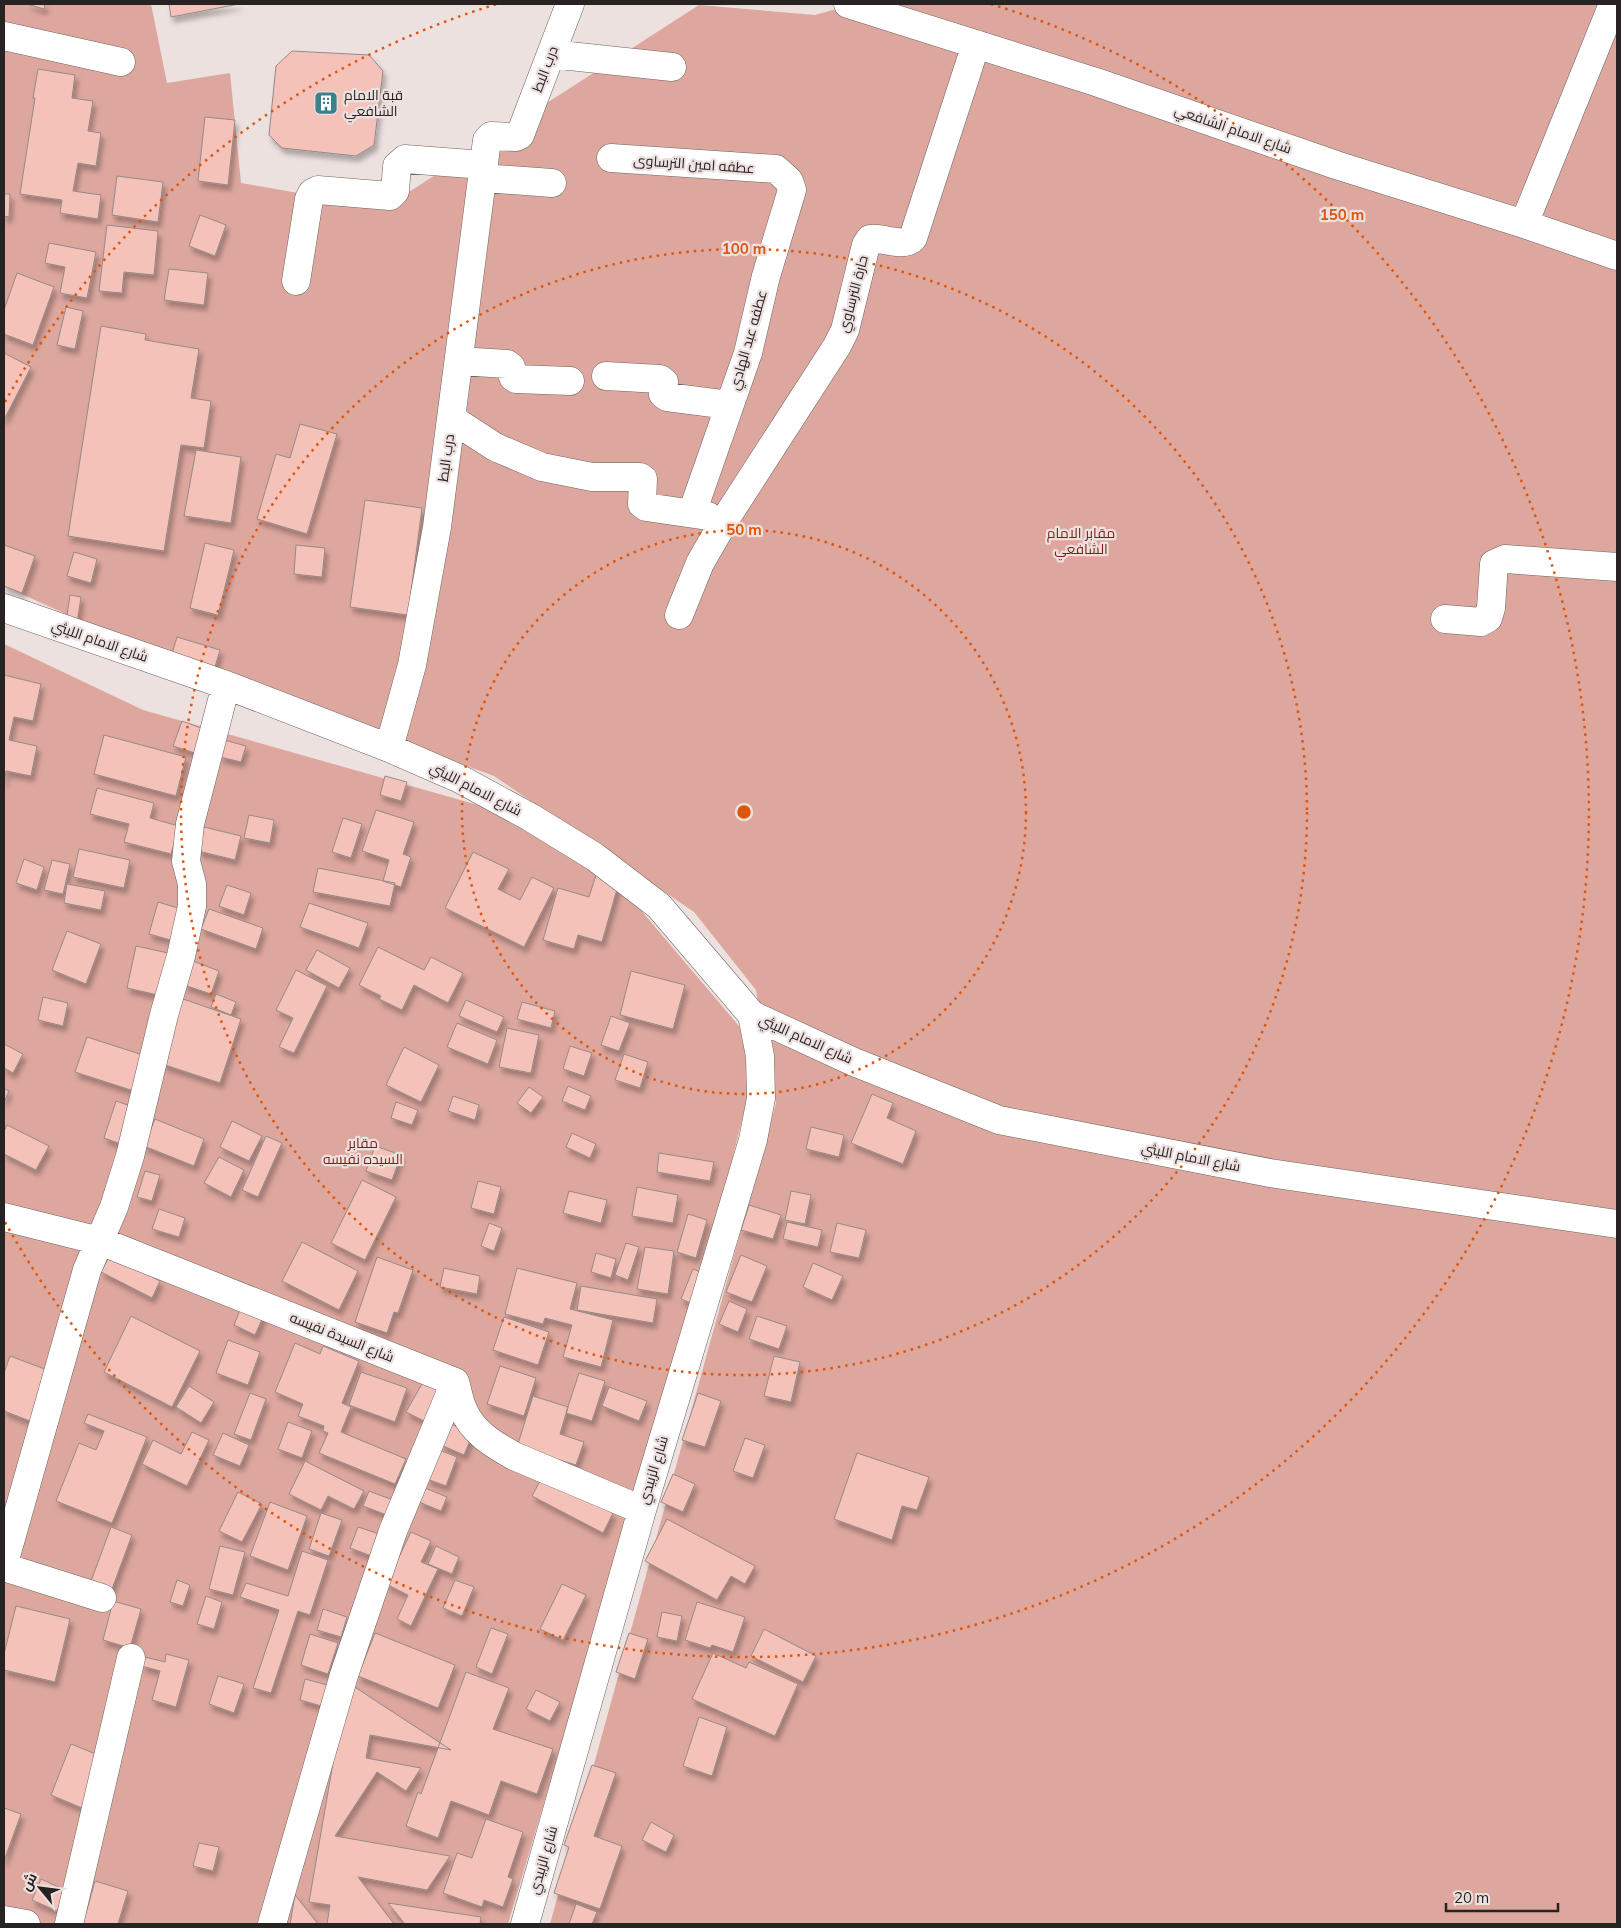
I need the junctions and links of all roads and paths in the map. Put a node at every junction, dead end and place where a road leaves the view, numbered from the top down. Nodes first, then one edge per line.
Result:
1 (570, 4) edge
2 (848, 4) edge
3 (1613, 4) edge
4 (4, 36) edge
5 (976, 44) junction
6 (551, 54) junction
7 (121, 62) dead end
8 (672, 67) dead end
9 (611, 158) dead end
10 (776, 169) joint
11 (483, 172) junction
12 (552, 183) dead end
13 (1524, 224) junction
14 (1617, 256) edge
15 (296, 282) dead end
16 (459, 361) junction
17 (606, 376) dead end
18 (570, 381) dead end
19 (729, 405) junction
20 (452, 419) junction
21 (692, 513) junction
22 (726, 518) junction
23 (1617, 567) edge
24 (4, 608) edge
25 (679, 615) dead end
26 (1445, 619) dead end
27 (226, 685) junction
28 (389, 748) junction
29 (752, 1015) junction
30 (4, 1217) edge
31 (1617, 1224) edge
32 (100, 1241) junction
33 (455, 1382) junction
34 (642, 1510) junction
35 (4, 1565) edge
36 (102, 1598) dead end
37 (131, 1658) dead end
38 (4, 1920) edge
39 (26, 1924) edge
40 (69, 1924) edge
41 (272, 1924) edge
42 (525, 1924) edge

1 - 6 street, درب البط
2 - 5 street, شارع الامام الشافعي
3 - 13 street
4 - 7 street
5 - 13 street, شارع الامام الشافعي
5 - 22 street, حارة الترساوي
6 - 8 street
6 - 11 street, درب البط
9 - 10 street, عطفه امين الترساوى
10 - 19 street, عطفه عبد الهادي
11 - 12 street
11 - 15 street
11 - 16 street, درب البط
13 - 14 street, شارع الامام الشافعي
16 - 18 street
16 - 20 street, درب البط
17 - 19 street
19 - 21 street, عطفه عبد الهادي
20 - 21 street
20 - 28 street, درب البط
21 - 22 street
22 - 25 street, حارة الترساوي
23 - 26 street
24 - 27 street, شارع الامام الليثي
27 - 28 street, شارع الامام الليثي
27 - 32 street
28 - 29 street, شارع الامام الليثي
29 - 31 street, شارع الامام الليثي
29 - 34 street, شارع الزبيدي
30 - 32 street, شارع السيدة نفيسه
32 - 33 street, شارع السيدة نفيسه
32 - 35 street
33 - 34 street
33 - 41 street
34 - 42 street, شارع الزبيدي
35 - 36 street
37 - 40 street
38 - 39 street

